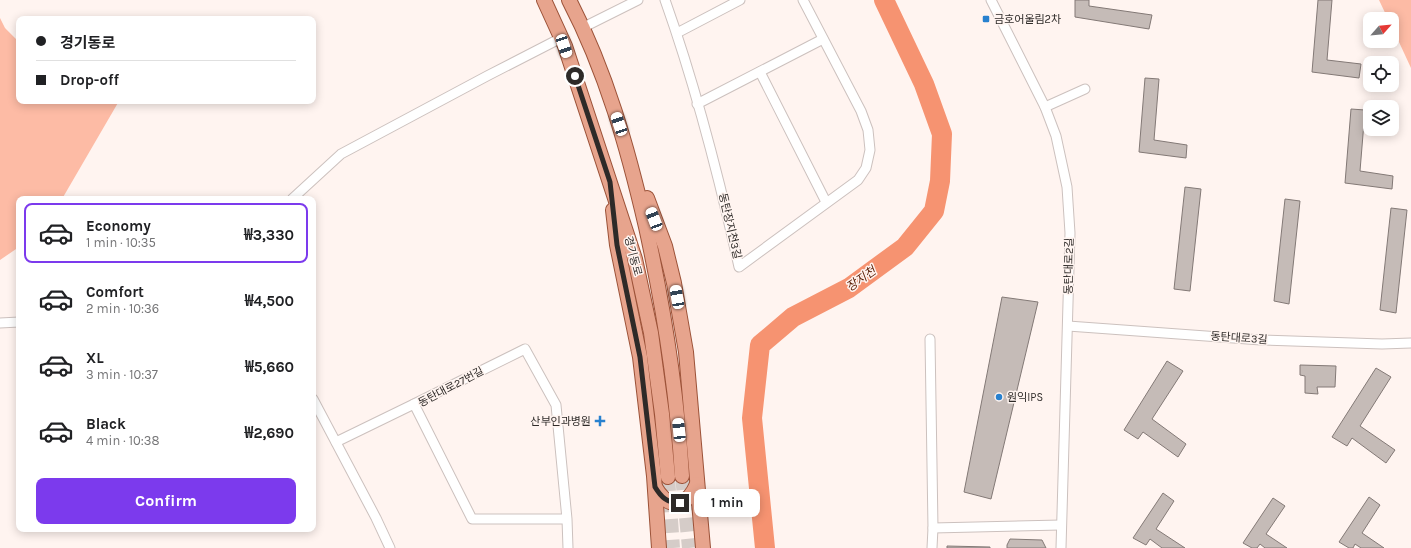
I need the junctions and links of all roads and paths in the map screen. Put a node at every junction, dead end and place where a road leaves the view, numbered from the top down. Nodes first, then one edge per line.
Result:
1 (544, 0) edge
2 (569, 0) edge
3 (638, 0) edge
4 (665, 0) edge
5 (740, 0) edge
6 (803, 0) edge
7 (991, 0) edge
8 (584, 27) junction
9 (677, 33) junction
10 (561, 38) junction
11 (823, 39) junction
12 (760, 72) junction
13 (1085, 89) dead end
14 (697, 104) junction
15 (1045, 107) junction
16 (623, 136) junction
17 (610, 182) junction
18 (295, 196) edge
19 (826, 202) junction
20 (16, 322) edge
21 (0, 323) edge
22 (1068, 326) junction
23 (930, 339) dead end
24 (1411, 343) edge
25 (414, 404) junction
26 (316, 405) edge
27 (336, 442) junction
28 (682, 476) tunnel mouth
29 (668, 477) tunnel mouth
30 (697, 484) junction
31 (655, 487) junction
32 (567, 519) junction
33 (1061, 524) junction
34 (933, 528) junction
35 (390, 548) edge
36 (568, 548) edge
37 (659, 548) edge
38 (703, 548) edge
39 (932, 548) edge
40 (1061, 548) edge

1 - 10 main road, 경기동로
2 - 8 main road, 경기동로
3 - 8 street
4 - 9 street, 동탄장지천3길
5 - 9 street
6 - 11 street, 동탄장지천3길
7 - 15 street, 동탄대로2길
8 - 16 main road, 경기동로
9 - 14 street, 동탄장지천3길
10 - 17 main road, 경기동로
10 - 18 street
11 - 12 street
11 - 19 street, 동탄장지천3길
12 - 14 street
12 - 19 street
13 - 15 street
14 - 19 street, 동탄장지천3길
15 - 22 street, 동탄대로2길
16 - 28 main road, 경기동로
16 - 30 main road
17 - 29 main road, 경기동로
17 - 31 main road
20 - 21 street
22 - 24 street, 동탄대로3길
22 - 33 street, 동탄대로2길
23 - 34 street
25 - 27 street
25 - 32 street, 동탄대로27번길
25 - 32 street, 동탄대로27번길
26 - 27 street
27 - 35 street
30 - 31 main road
30 - 38 main road
31 - 37 main road
32 - 36 street, 동탄대로27번길
33 - 34 street
33 - 40 street, 동탄대로2길
34 - 39 street

